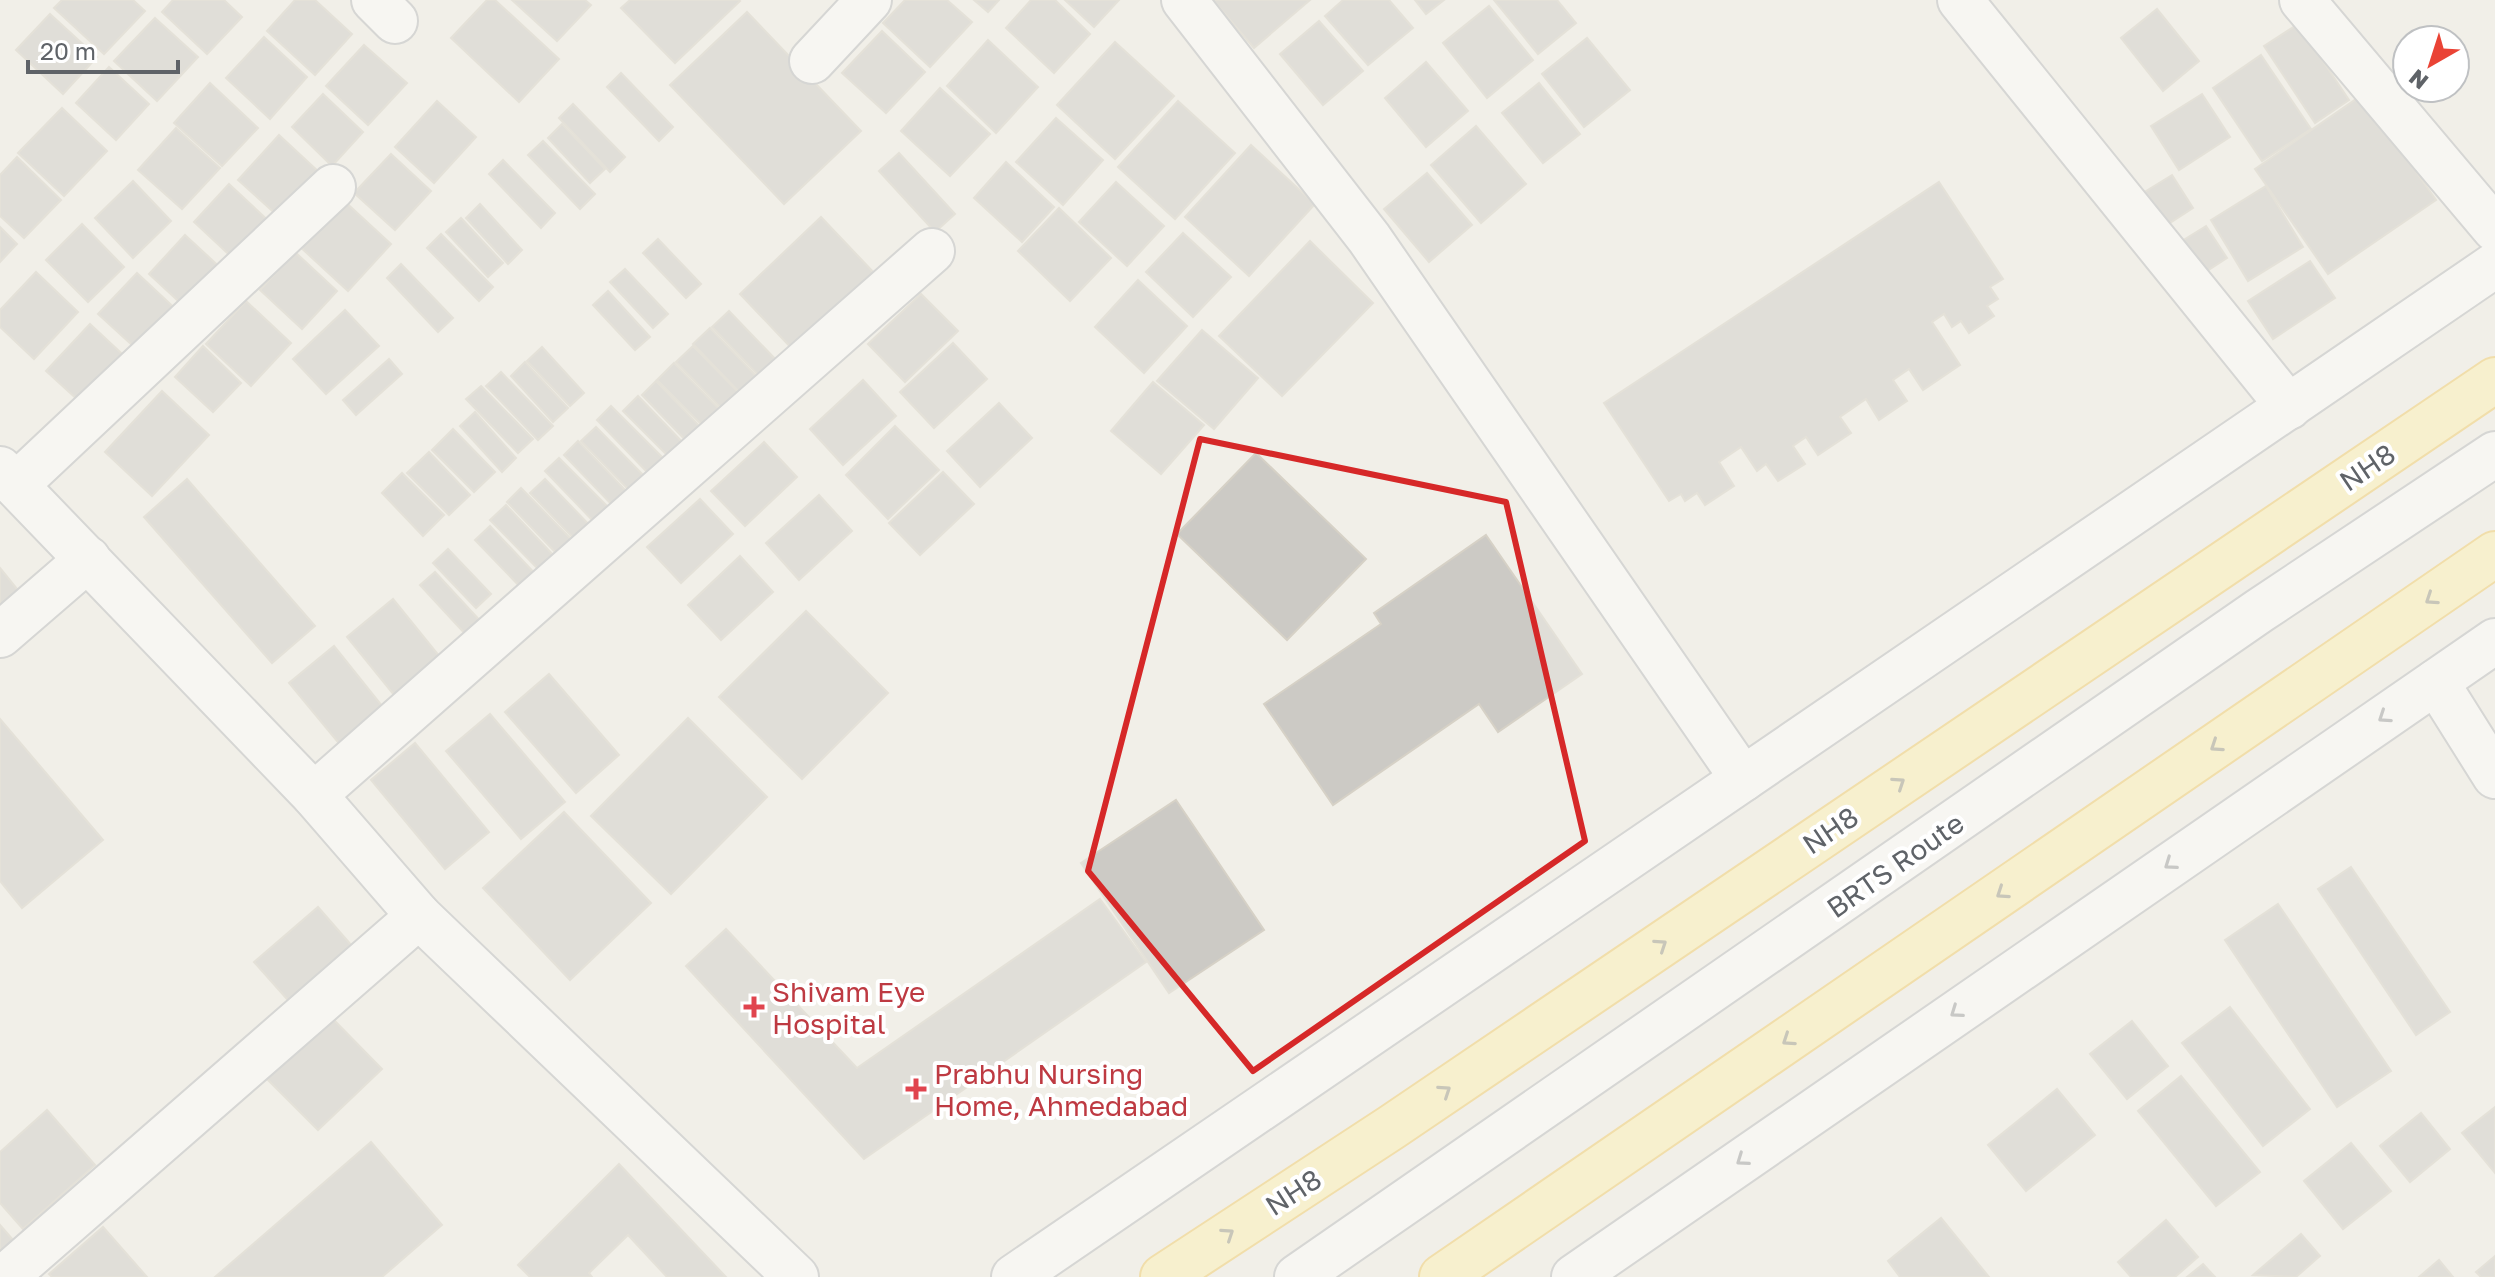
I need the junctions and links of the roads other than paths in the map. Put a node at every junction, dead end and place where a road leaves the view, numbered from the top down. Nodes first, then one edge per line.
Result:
1 (869, 0) edge
2 (1184, 0) edge
3 (1960, 0) edge
4 (2302, 0) edge
5 (812, 61) dead end
6 (333, 187) dead end
7 (2495, 229) edge
8 (932, 251) dead end
9 (2495, 265) edge
10 (2495, 380) edge
11 (2289, 407) junction
12 (2495, 454) edge
13 (8, 477) edge
14 (2495, 554) edge
15 (88, 559) junction
16 (0, 635) edge
17 (2495, 641) edge
18 (2436, 682) junction
19 (2495, 776) edge
20 (1743, 779) junction
21 (314, 795) junction
22 (419, 916) junction
23 (5, 1277) edge
24 (796, 1277) edge
25 (1014, 1277) edge
26 (1163, 1277) edge
27 (1297, 1277) edge
28 (1442, 1277) edge
29 (1574, 1277) edge

1 - 5 street
2 - 20 street
3 - 11 street
4 - 7 street
6 - 13 street
8 - 21 street
9 - 11 street
26 -> 10 main road, NH8
11 - 20 street
12 - 27 street, BRTS Route
13 - 15 street
14 -> 28 main road
15 - 16 street
15 - 21 street
17 - 18 street
18 - 19 street
18 -> 29 street
20 - 25 street
21 - 22 street
22 - 23 street
22 - 24 street

